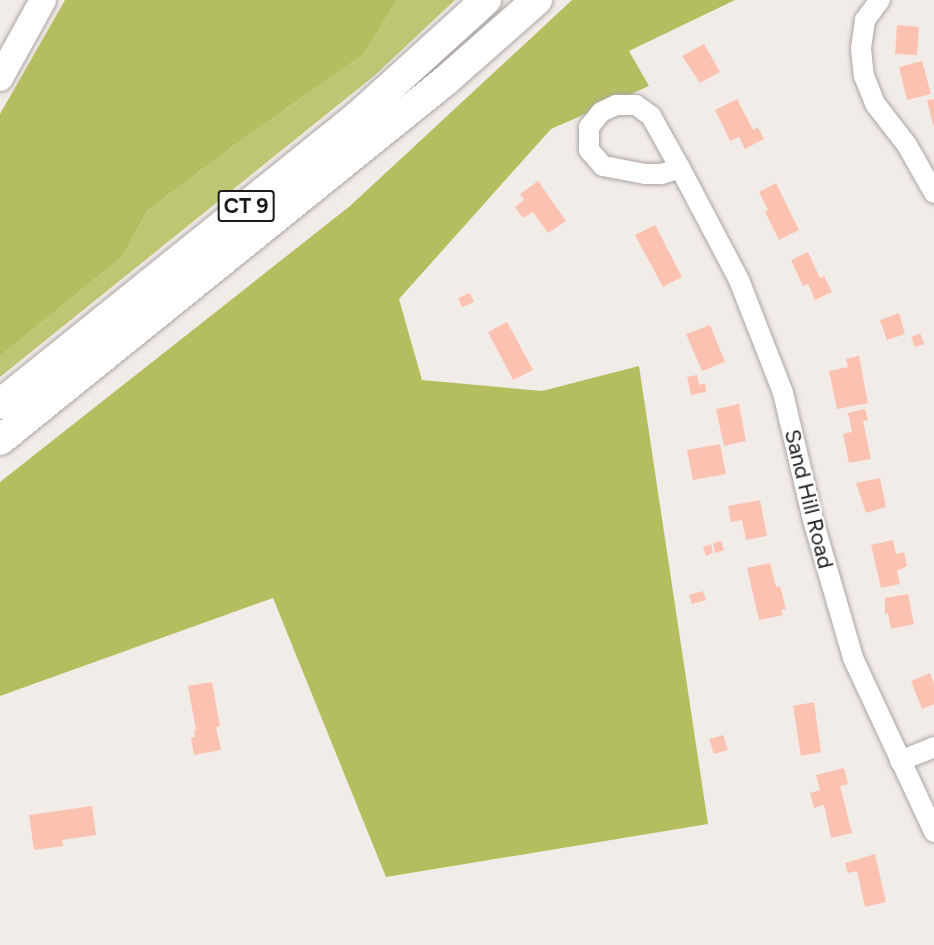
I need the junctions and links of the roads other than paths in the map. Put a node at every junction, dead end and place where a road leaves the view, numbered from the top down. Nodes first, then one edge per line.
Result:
1 (43, 0) edge
2 (486, 0) edge
3 (537, 0) edge
4 (880, 0) edge
5 (0, 78) edge
6 (680, 168) junction
7 (934, 193) edge
8 (254, 235) junction
9 (0, 404) edge
10 (0, 440) edge
11 (0, 461) edge
12 (934, 747) edge
13 (900, 762) junction
14 (934, 832) edge

1 - 5 main road
2 - 9 highway, CT 9
3 - 8 highway, CT 9
4 - 7 street
6 - 6 street, Sand Hill Road
6 - 13 street, Sand Hill Road
8 - 10 highway, CT 9
8 - 11 highway
12 - 13 street
13 - 14 street, Sand Hill Road

